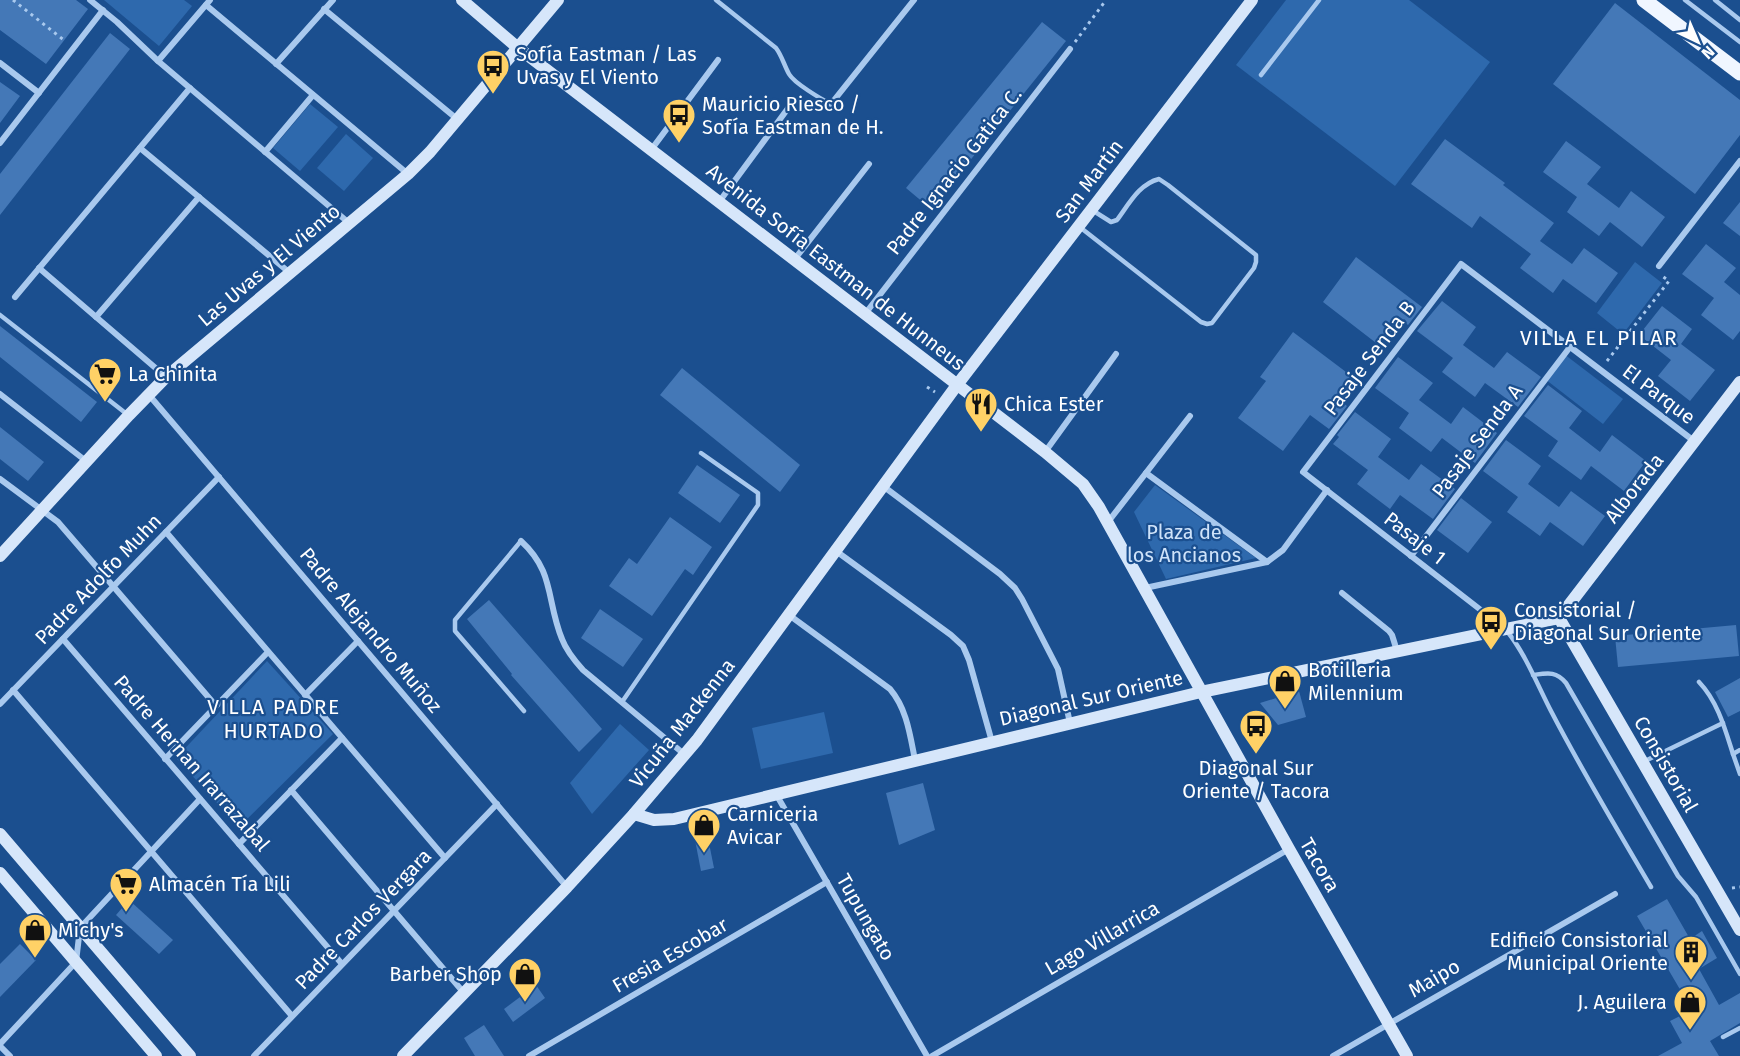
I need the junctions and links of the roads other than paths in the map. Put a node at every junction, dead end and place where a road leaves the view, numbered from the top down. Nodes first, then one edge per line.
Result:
1 (90, 0) edge
2 (333, 0) edge
3 (462, 0) edge
4 (558, 0) edge
5 (716, 0) edge
6 (914, 0) edge
7 (1252, 0) edge
8 (1319, 0) edge
9 (1644, 0) edge
10 (1685, 0) edge
11 (1714, 0) edge
12 (208, 2) edge
13 (324, 9) junction
14 (103, 10) junction
15 (1740, 20) edge
16 (1740, 42) edge
17 (517, 47) junction
18 (1070, 49) road end
19 (718, 60) dead end
20 (158, 61) junction
21 (0, 63) edge
22 (276, 64) junction
23 (1740, 73) edge
24 (1261, 75) dead end
25 (190, 88) junction
26 (39, 93) junction
27 (313, 95) junction
28 (831, 104) joint
29 (789, 107) dead end
30 (457, 119) junction
31 (0, 143) edge
32 (140, 148) junction
33 (651, 150) junction
34 (265, 152) junction
35 (1740, 161) edge
36 (869, 164) dead end
37 (408, 174) junction
38 (199, 197) junction
39 (719, 202) junction
40 (1092, 209) junction
41 (349, 224) junction
42 (1079, 226) junction
43 (794, 260) junction
44 (1461, 264) joint
45 (1659, 266) road end
46 (39, 268) junction
47 (290, 273) junction
48 (15, 297) dead end
49 (864, 314) junction
50 (0, 315) edge
51 (96, 317) junction
52 (1570, 347) junction
53 (1116, 354) dead end
54 (166, 377) junction
55 (1740, 382) edge
56 (957, 385) junction
57 (0, 394) edge
58 (148, 394) junction
59 (129, 415) junction
60 (1190, 416) dead end
61 (1695, 441) junction
62 (1045, 452) junction
63 (701, 453) dead end
64 (86, 461) junction
65 (1303, 472) joint
66 (1146, 473) junction
67 (219, 477) junction
68 (0, 479) edge
69 (884, 486) junction
70 (1327, 490) junction
71 (41, 511) junction
72 (1108, 523) junction
73 (166, 532) junction
74 (521, 541) joint
75 (836, 551) junction
76 (0, 556) edge
77 (1411, 556) junction
78 (1267, 562) junction
79 (114, 586) junction
80 (1145, 588) junction
81 (1342, 593) dead end
82 (789, 615) junction
83 (1559, 618) junction
84 (1506, 629) junction
85 (63, 639) junction
86 (358, 641) junction
87 (1397, 651) junction
88 (268, 652) junction
89 (1533, 675) junction
90 (1700, 682) dead end
91 (13, 690) junction
92 (1201, 692) junction
93 (305, 694) junction
94 (622, 702) junction
95 (0, 704) edge
96 (216, 706) junction
97 (524, 711) dead end
98 (1070, 723) junction
99 (1723, 723) junction
100 (342, 738) junction
101 (992, 742) junction
102 (1740, 750) edge
103 (685, 754) junction
104 (1733, 754) junction
105 (165, 759) junction
106 (915, 760) junction
107 (1642, 762) junction
108 (1740, 774) edge
109 (291, 790) junction
110 (776, 794) junction
111 (200, 799) junction
112 (497, 804) junction
113 (634, 814) junction
114 (0, 834) edge
115 (239, 844) junction
116 (1289, 849) junction
117 (151, 851) junction
118 (445, 858) junction
119 (0, 873) edge
120 (827, 882) junction
121 (567, 887) junction
122 (1651, 888) dead end
123 (1615, 894) dead end
124 (394, 911) junction
125 (80, 928) junction
126 (1740, 930) edge
127 (76, 962) junction
128 (342, 964) junction
129 (1740, 974) edge
130 (464, 993) junction
131 (292, 1016) junction
132 (1388, 1024) junction
133 (1740, 1028) edge
134 (1724, 1038) dead end
135 (0, 1045) edge
136 (408, 1054) edge
137 (10, 1056) edge
138 (156, 1056) edge
139 (190, 1056) edge
140 (254, 1056) edge
141 (529, 1056) edge
142 (927, 1056) edge
143 (932, 1056) edge
144 (1333, 1056) edge
145 (1407, 1056) edge

1 - 14 street
2 - 13 street
3 - 17 street, Avenida Sofía Eastman de Hunneus
4 - 17 street, Las Uvas y El Viento
5 - 28 lane
6 - 28 street
7 - 40 street, San Martín
8 - 24 lane
9 - 23 main road
10 - 16 lane
11 - 15 lane
12 - 20 street
12 - 22 street
13 - 22 street
13 - 30 street
14 - 20 street
14 - 26 street
17 - 30 street, Las Uvas y El Viento
17 - 33 street, Avenida Sofía Eastman de Hunneus
18 - 49 street, Padre Ignacio Gatica C.
19 - 33 street
20 - 25 street
21 - 26 street
22 - 27 street
25 - 32 street
25 - 34 street
26 - 31 street
27 - 34 street
27 - 37 street
29 - 39 street
30 - 37 street, Las Uvas y El Viento
32 - 38 street
32 - 46 street
33 - 39 street, Avenida Sofía Eastman de Hunneus
34 - 41 street
35 - 45 street
36 - 43 street
37 - 41 street, Las Uvas y El Viento
38 - 47 street
38 - 51 street
39 - 43 street, Avenida Sofía Eastman de Hunneus
40 - 42 street, San Martín
40 - 42 lane
41 - 47 street, Las Uvas y El Viento
42 - 56 street, San Martín
43 - 49 street, Avenida Sofía Eastman de Hunneus
44 - 52 street, El Parque
44 - 65 street, Pasaje Senda B
46 - 48 street
46 - 51 street
47 - 54 street, Las Uvas y El Viento
49 - 56 street, Avenida Sofía Eastman de Hunneus
50 - 59 lane
51 - 54 street
52 - 61 street, El Parque
52 - 77 street, Pasaje Senda A
53 - 62 street
54 - 58 street, Las Uvas y El Viento
55 - 61 street, Alborada
56 - 62 street, Avenida Sofía Eastman de Hunneus
56 - 69 street, Vicuña Mackenna
57 - 64 street
58 - 59 street, Las Uvas y El Viento
58 - 67 street, Padre Alejandro Muñoz
59 - 64 street, Las Uvas y El Viento
60 - 66 street
61 - 83 street, Alborada
62 - 72 street, Avenida Sofía Eastman de Hunneus
63 - 94 lane
64 - 71 street, Las Uvas y El Viento
65 - 70 street, Pasaje 1
66 - 72 street
66 - 78 street
67 - 73 street, Padre Adolfo Muhn
67 - 86 street, Padre Alejandro Muñoz
68 - 71 street
69 - 75 street, Vicuña Mackenna
69 - 98 street
70 - 77 street, Pasaje 1
70 - 78 street
71 - 76 street, Las Uvas y El Viento
71 - 79 street
72 - 80 street, Avenida Sofía Eastman de Hunneus
73 - 79 street, Padre Adolfo Muhn
73 - 88 street
74 - 94 street
74 - 97 lane
75 - 82 street, Vicuña Mackenna
75 - 101 street
77 - 84 street, Pasaje 1
78 - 80 street
79 - 85 street, Padre Adolfo Muhn
79 - 96 street
80 - 92 street, Avenida Sofía Eastman de Hunneus
81 - 87 street
82 - 103 street, Vicuña Mackenna
82 - 106 street
83 - 84 street, Diagonal Sur Oriente
83 - 107 street, Consistorial
84 - 87 street, Diagonal Sur Oriente
84 - 89 lane
85 - 91 street, Padre Adolfo Muhn
85 - 105 street, Padre Hernan Irarrazabal
86 - 93 street
86 - 112 street, Padre Alejandro Muñoz
87 - 92 street, Diagonal Sur Oriente
88 - 93 street
88 - 96 street
89 - 122 lane
89 - 129 lane
90 - 99 lane
91 - 95 street, Padre Adolfo Muhn
91 - 117 street
92 - 98 street, Diagonal Sur Oriente
92 - 116 street, Tacora
93 - 100 street
94 - 103 street
96 - 105 street
98 - 101 street, Diagonal Sur Oriente
99 - 104 lane
99 - 107 lane
100 - 109 street
100 - 118 street
101 - 106 street, Diagonal Sur Oriente
102 - 104 lane
103 - 113 street, Vicuña Mackenna
104 - 108 lane
105 - 111 street, Padre Hernan Irarrazabal
106 - 110 street, Diagonal Sur Oriente
107 - 126 street, Consistorial
109 - 115 street
109 - 124 street
110 - 113 street, Diagonal Sur Oriente
110 - 120 street, Tupungato
111 - 115 street, Padre Hernan Irarrazabal
111 - 117 street
112 - 118 street, Padre Carlos Vergara
112 - 121 street, Padre Alejandro Muñoz
113 - 121 street, Vicuña Mackenna
114 - 125 street
115 - 128 street, Padre Hernan Irarrazabal
116 - 132 street, Tacora
116 - 143 street, Lago Villarrica
117 - 125 street
117 - 131 street
118 - 124 street, Padre Carlos Vergara
119 - 127 street
120 - 141 street, Fresia Escobar
120 - 142 street, Tupungato
121 - 130 street, Vicuña Mackenna
123 - 132 street, Maipo
124 - 128 street, Padre Carlos Vergara
124 - 130 street
125 - 127 street
125 - 139 street
127 - 135 street
127 - 138 street
128 - 131 street, Padre Carlos Vergara
130 - 136 street, Vicuña Mackenna
131 - 140 street, Padre Carlos Vergara
132 - 144 street, Maipo
132 - 145 street, Tacora
133 - 134 lane
135 - 137 street

